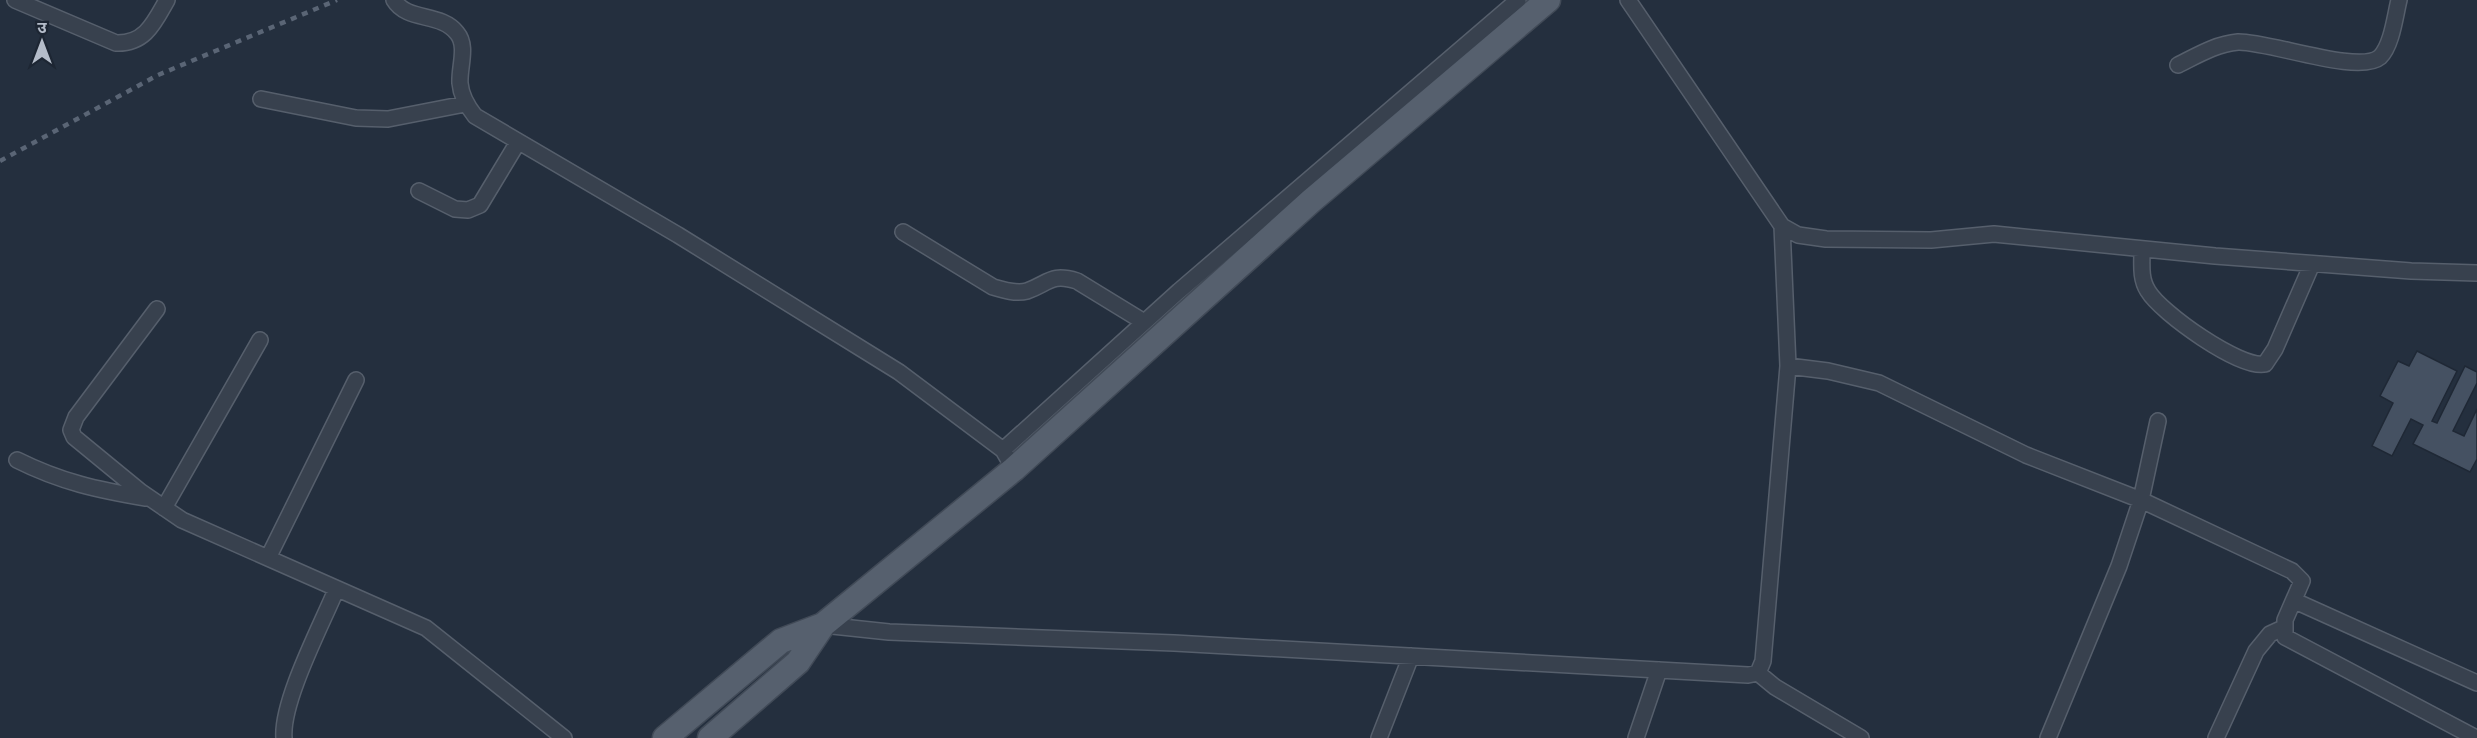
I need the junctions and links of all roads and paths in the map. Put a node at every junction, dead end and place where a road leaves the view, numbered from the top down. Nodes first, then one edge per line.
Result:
1 (15, 0) edge
2 (167, 0) edge
3 (394, 0) edge
4 (1518, 0) edge
5 (1548, 0) edge
6 (1628, 0) edge
7 (2399, 0) edge
8 (2178, 65) dead end
9 (261, 99) dead end
10 (465, 104) junction
11 (518, 141) junction
12 (419, 191) dead end
13 (1782, 226) junction
14 (903, 232) dead end
15 (2142, 250) junction
16 (2312, 264) junction
17 (2477, 273) edge
18 (157, 309) dead end
19 (1144, 322) junction
20 (260, 340) dead end
21 (1788, 366) junction
22 (356, 380) dead end
23 (2158, 421) dead end
24 (17, 460) dead end
25 (1008, 460) junction
26 (150, 498) junction
27 (2141, 500) junction
28 (164, 508) junction
29 (268, 558) junction
30 (336, 590) junction
31 (2295, 601) junction
32 (823, 625) junction
33 (2283, 628) junction
34 (1411, 656) junction
35 (1659, 670) junction
36 (1758, 673) junction
37 (2477, 683) edge
38 (284, 738) edge
39 (564, 738) edge
40 (665, 738) edge
41 (710, 738) edge
42 (1379, 738) edge
43 (1636, 738) edge
44 (1861, 738) edge
45 (2048, 738) edge
46 (2216, 738) edge
47 (2476, 738) edge

1 - 2 street
3 - 10 street
4 - 19 street
5 - 25 main road
6 - 13 street
7 - 8 street
9 - 10 street
10 - 11 street
11 - 12 street
11 - 25 street
13 - 15 street
13 - 21 street
14 - 19 street
15 - 16 street
15 - 16 street
16 - 17 street
18 - 26 street
19 - 25 street
20 - 28 street
21 - 27 street
21 - 36 street
22 - 29 street
23 - 27 street
24 - 26 street
25 - 32 main road
26 - 28 street
27 - 31 street
27 - 45 street
28 - 29 street
29 - 30 street
30 - 38 street
30 - 39 street
31 - 33 street
31 - 37 street
32 - 34 street
32 - 40 main road
32 - 41 main road
33 - 46 street
33 - 47 street
34 - 35 street
34 - 42 street
35 - 36 street
35 - 43 street
36 - 44 street

